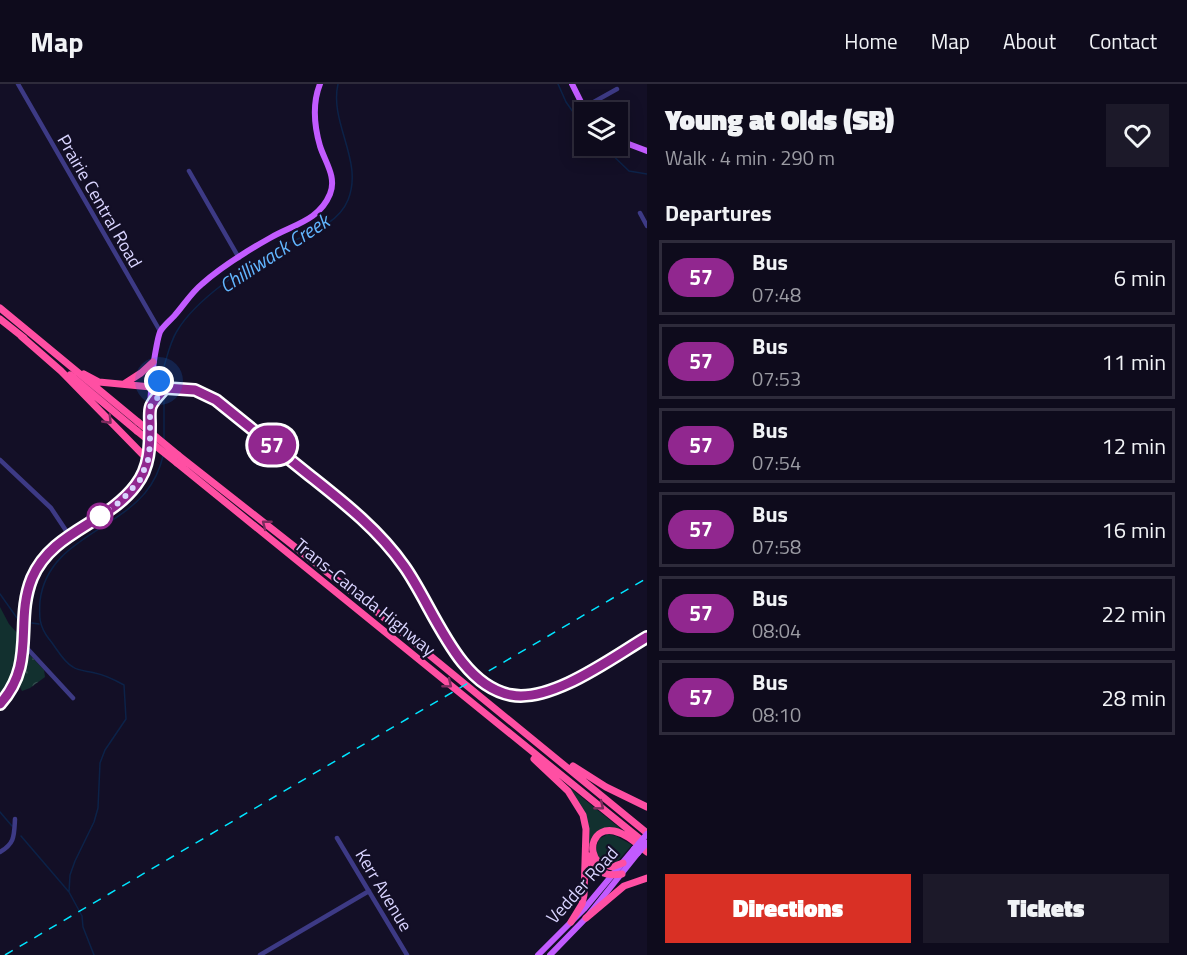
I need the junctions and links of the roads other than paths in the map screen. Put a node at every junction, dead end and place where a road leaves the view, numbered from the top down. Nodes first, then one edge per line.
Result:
1 (18, 84) edge
2 (320, 84) edge
3 (572, 84) edge
4 (617, 89) dead end
5 (580, 102) edge
6 (597, 102) edge
7 (628, 144) edge
8 (647, 151) edge
9 (189, 171) dead end
10 (640, 213) dead end
11 (647, 226) edge
12 (239, 258) junction
13 (0, 308) edge
14 (0, 319) edge
15 (26, 329) junction
16 (160, 331) junction
17 (21, 336) junction
18 (153, 362) junction
19 (152, 373) junction
20 (124, 384) junction
21 (151, 387) junction
22 (165, 388) junction
23 (150, 407) junction
24 (0, 460) edge
25 (148, 460) junction
26 (69, 535) junction
27 (647, 637) edge
28 (24, 645) junction
29 (73, 698) dead end
30 (464, 698) junction
31 (0, 704) edge
32 (513, 722) junction
33 (622, 794) junction
34 (647, 800) edge
35 (647, 807) edge
36 (15, 819) dead end
37 (647, 834) edge
38 (337, 838) dead end
39 (647, 844) edge
40 (585, 850) junction
41 (636, 851) junction
42 (0, 852) edge
43 (647, 852) edge
44 (623, 863) junction
45 (622, 874) junction
46 (612, 876) junction
47 (647, 878) edge
48 (369, 891) junction
49 (586, 918) junction
50 (571, 921) junction
51 (260, 955) edge
52 (407, 955) edge
53 (538, 955) edge
54 (550, 955) edge

1 - 16 street, Prairie Central Road
2 - 12 main road
3 - 5 main road
4 - 6 street
7 - 8 main road
9 - 12 street
10 - 11 street
12 - 16 main road
13 - 15 highway
14 - 17 highway
15 - 20 highway
32 -> 15 highway, Trans-Canada Highway, bridge
16 - 18 main road
17 -> 25 highway
17 -> 30 highway, Trans-Canada Highway, bridge
18 - 19 main road
18 - 20 highway
19 - 21 main road
19 - 22 street
20 - 21 highway
21 - 22 street
21 - 23 main road
22 - 23 street
22 - 27 street
23 - 25 main road
24 - 26 street
25 - 26 main road
26 - 28 main road
28 - 29 street
28 - 31 main road
30 -> 39 highway, Trans-Canada Highway
30 - 40 highway
32 - 33 highway
32 - 37 highway, Trans-Canada Highway
33 - 34 highway
33 - 35 highway
36 - 42 street
37 - 41 main road, Vedder Road, bridge
38 - 48 street, Kerr Avenue
39 - 41 main road, Vedder Road, bridge
40 - 46 highway
40 - 50 highway
41 - 44 main road, Vedder Road
41 - 45 main road, Vedder Road
43 - 44 highway
44 - 46 main road, Vedder Road
45 - 46 highway
45 - 49 main road, Vedder Road
46 - 50 main road, Vedder Road
47 - 49 highway
48 - 51 street
48 - 52 street, Kerr Avenue
49 - 54 main road, Vedder Road
50 - 53 main road, Vedder Road

